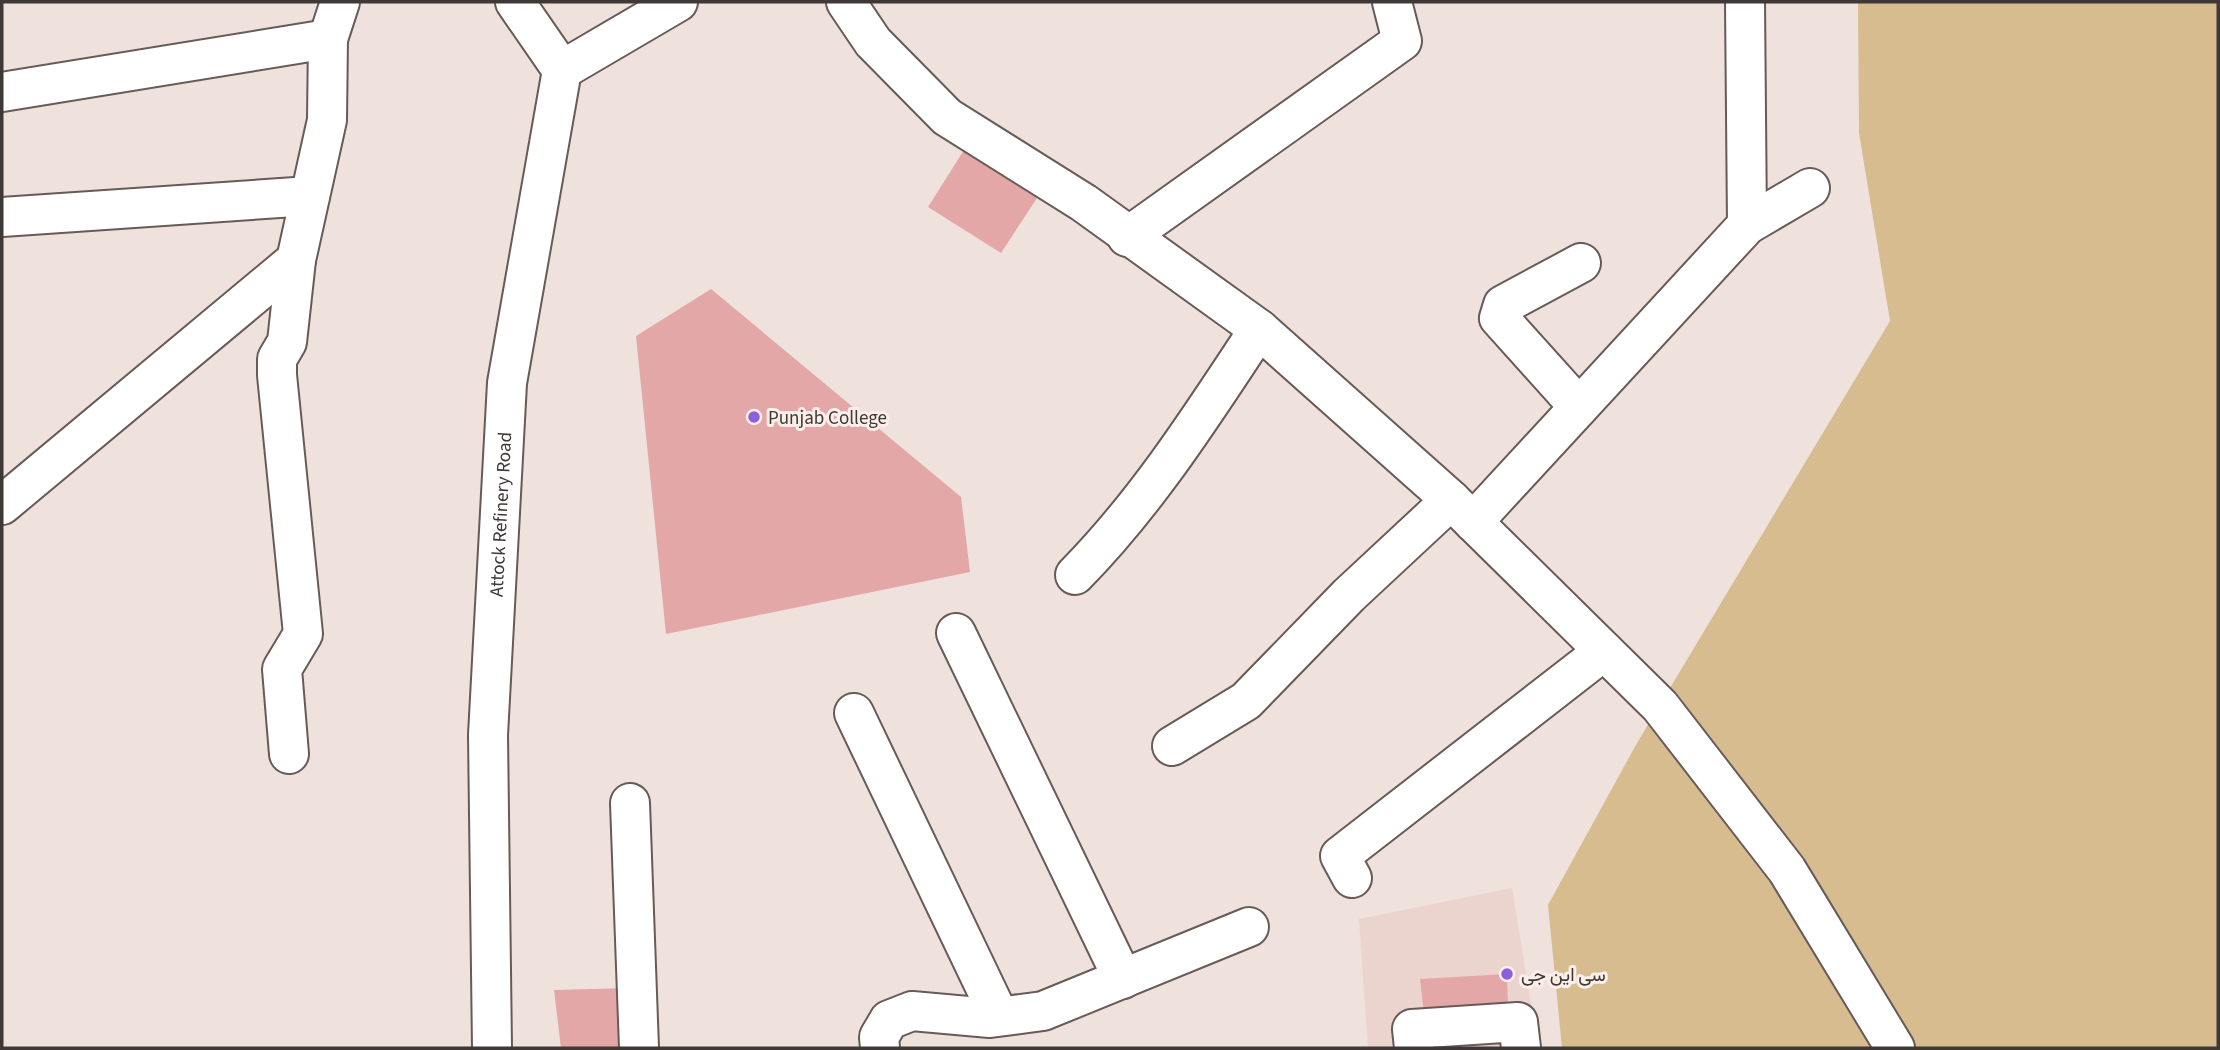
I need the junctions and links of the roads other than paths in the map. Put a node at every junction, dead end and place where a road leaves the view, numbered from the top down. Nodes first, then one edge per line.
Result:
1 (340, 2) edge
2 (515, 2) edge
3 (678, 2) edge
4 (846, 2) edge
5 (1392, 2) edge
6 (1745, 2) edge
7 (328, 39) junction
8 (562, 70) junction
9 (2, 92) edge
10 (1810, 188) dead end
11 (310, 196) junction
12 (2, 217) edge
13 (1747, 225) junction
14 (1127, 237) junction
15 (296, 260) junction
16 (1581, 263) dead end
17 (1259, 329) junction
18 (1579, 407) junction
19 (2, 505) edge
20 (1462, 511) junction
21 (1075, 575) dead end
22 (956, 634) dead end
23 (1604, 651) junction
24 (853, 713) dead end
25 (1172, 746) dead end
26 (289, 754) dead end
27 (631, 803) dead end
28 (1352, 878) dead end
29 (1249, 927) dead end
30 (1123, 979) junction
31 (999, 1016) junction
32 (492, 1048) edge
33 (639, 1048) edge
34 (880, 1048) edge
35 (1414, 1048) edge
36 (1521, 1048) edge
37 (1895, 1048) edge

1 - 7 street
2 - 8 street
3 - 8 street
4 - 14 street
5 - 14 street
6 - 13 street
7 - 9 street
7 - 11 street
8 - 32 street, Attock Refinery Road
10 - 13 street
11 - 12 street
11 - 15 street
13 - 18 street
14 - 17 street
15 - 19 street
15 - 26 street
16 - 18 street
17 - 20 street
17 - 21 street
18 - 20 street
20 - 23 street
20 - 25 street
22 - 30 street
23 - 28 street
23 - 37 street
24 - 31 street
27 - 33 street
29 - 30 street
30 - 31 street
31 - 34 street
35 - 36 street

